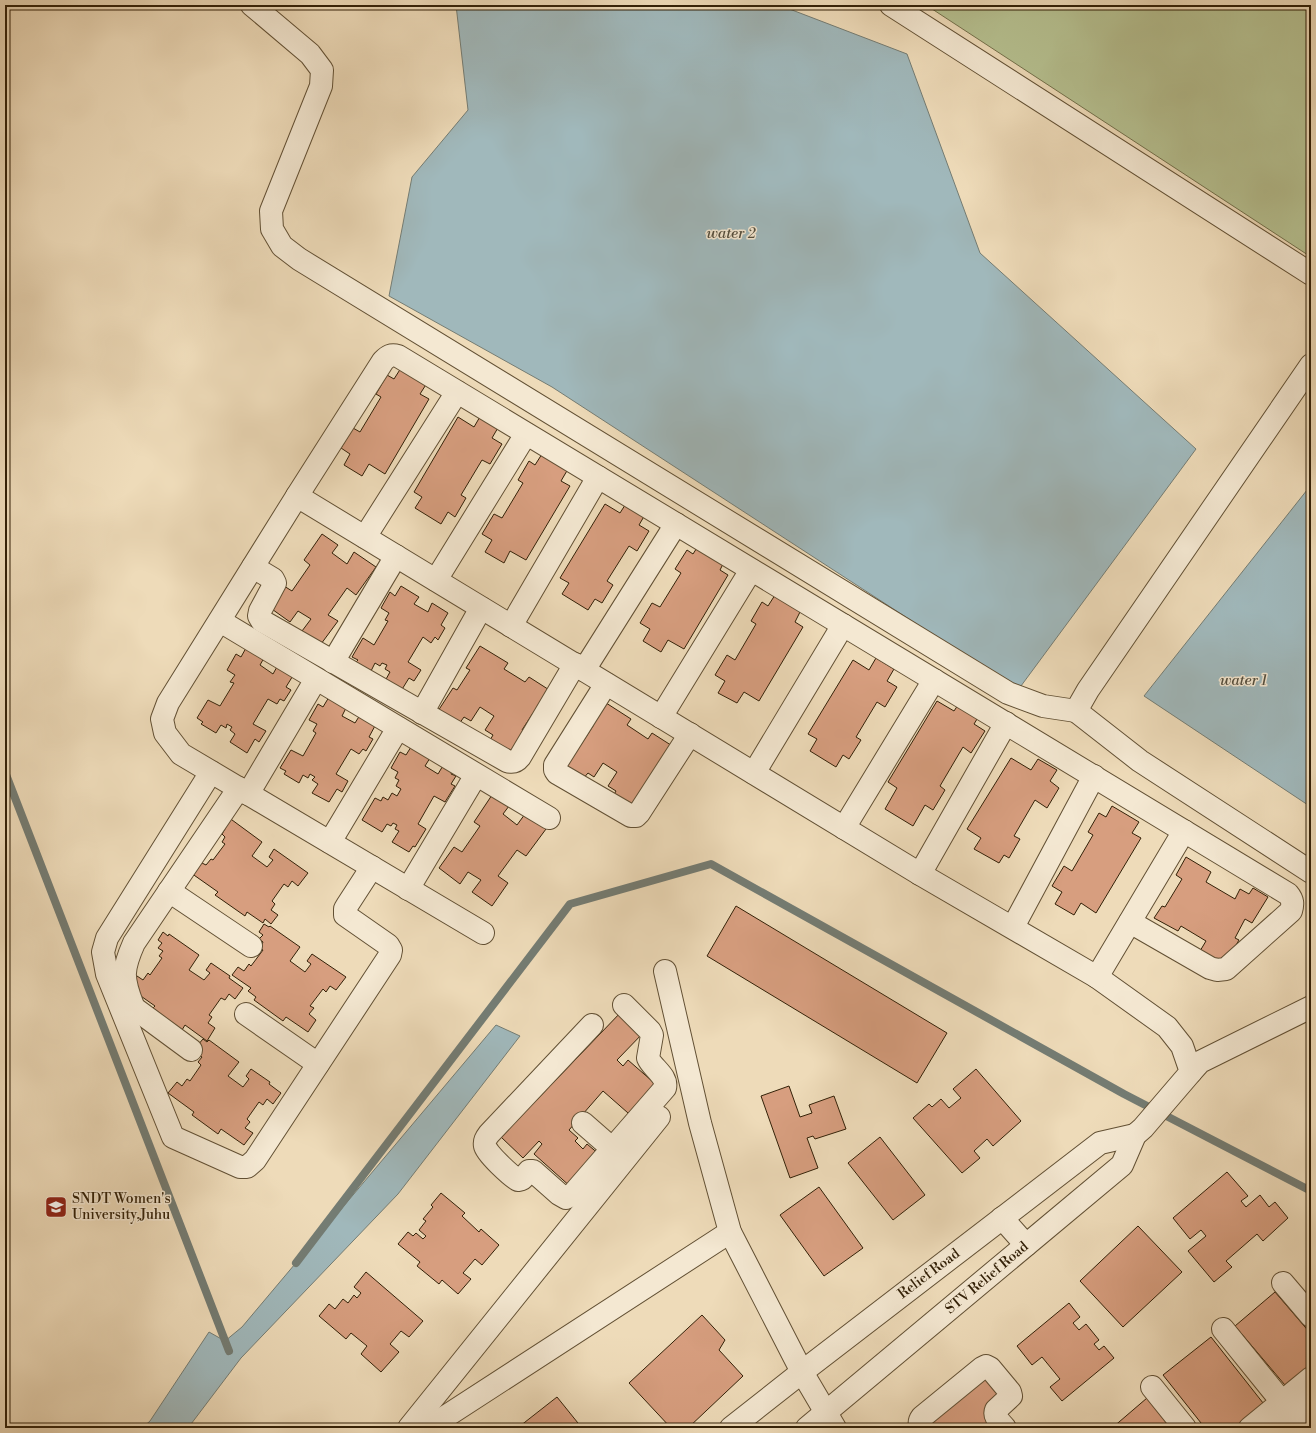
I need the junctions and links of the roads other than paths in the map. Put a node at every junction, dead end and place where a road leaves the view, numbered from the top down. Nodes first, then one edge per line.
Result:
1 (252, 5) edge
2 (891, 5) edge
3 (1311, 274) edge
4 (1311, 365) edge
5 (457, 392) junction
6 (526, 434) junction
7 (598, 477) junction
8 (297, 496) junction
9 (676, 524) junction
10 (365, 537) junction
11 (396, 556) junction
12 (253, 567) junction
13 (751, 570) junction
14 (436, 580) junction
15 (481, 608) junction
16 (220, 621) junction
17 (843, 625) junction
18 (511, 626) junction
19 (333, 662) junction
20 (579, 667) junction
21 (316, 679) junction
22 (934, 680) junction
23 (606, 684) junction
24 (1076, 711) junction
25 (422, 713) junction
26 (662, 717) junction
27 (1006, 724) junction
28 (398, 728) junction
29 (690, 734) junction
30 (211, 772) junction
31 (754, 773) junction
32 (476, 775) junction
33 (1094, 776) junction
34 (243, 791) junction
35 (549, 818) dead end
36 (844, 828) junction
37 (1184, 831) junction
38 (330, 842) junction
39 (372, 867) junction
40 (1311, 872) edge
41 (920, 874) junction
42 (408, 889) junction
43 (169, 891) junction
44 (1130, 922) junction
45 (1012, 927) junction
46 (483, 933) dead end
47 (251, 946) dead end
48 (665, 971) dead end
49 (1097, 977) junction
50 (624, 1005) dead end
51 (1311, 1007) edge
52 (134, 1008) junction
53 (246, 1014) dead end
54 (592, 1025) dead end
55 (191, 1050) dead end
56 (318, 1064) junction
57 (1187, 1077) junction
58 (690, 1079) junction
59 (583, 1124) dead end
60 (1139, 1131) junction
61 (187, 1144) junction
62 (619, 1154) junction
63 (1002, 1218) junction
64 (730, 1232) junction
65 (1026, 1245) junction
66 (1283, 1283) dead end
67 (1311, 1316) edge
68 (1223, 1329) dead end
69 (802, 1372) junction
70 (1311, 1378) edge
71 (1152, 1387) dead end
72 (1311, 1404) edge
73 (1292, 1419) edge
74 (831, 1420) edge
75 (409, 1428) edge
76 (428, 1428) edge
77 (732, 1428) edge
78 (807, 1428) edge
79 (922, 1428) edge
80 (1005, 1428) edge
81 (1185, 1428) edge
82 (1250, 1428) edge

1 - 24 street
2 - 3 street
4 - 24 street
5 - 6 street
5 - 8 street
5 - 10 street
6 - 7 street
6 - 14 street
7 - 9 street
7 - 18 street
8 - 10 street
8 - 12 street
9 - 13 street
9 - 20 street
10 - 11 street
11 - 14 street
11 - 19 street
12 - 16 street
12 - 19 street
13 - 17 street
13 - 26 street
14 - 15 street
15 - 18 street
15 - 25 street
16 - 21 street
16 - 30 street
17 - 22 street
17 - 31 street
18 - 20 street
19 - 25 street
20 - 23 street
20 - 25 street
21 - 28 street
21 - 34 street
22 - 27 street
22 - 36 street
23 - 26 street
23 - 29 street
24 - 40 street
26 - 29 street
27 - 33 street
27 - 41 street
28 - 32 street
28 - 38 street
29 - 31 street
30 - 34 street
30 - 61 street
31 - 36 street
32 - 35 street
32 - 42 street
33 - 37 street
33 - 45 street
34 - 38 street
34 - 43 street
36 - 41 street
37 - 44 street
37 - 44 street
38 - 39 street
39 - 42 street
39 - 56 street
41 - 45 street
42 - 46 street
43 - 47 street
43 - 52 street
44 - 49 street
45 - 49 street
48 - 58 street
49 - 57 street
50 - 62 street
51 - 57 street, STV Relief Road
52 - 55 street
52 - 61 street
53 - 56 street
54 - 62 street
56 - 61 street
57 - 60 street, STV Relief Road
58 - 62 street
58 - 64 street
59 - 62 street
60 - 63 street, Relief Road
60 - 65 street, STV Relief Road
62 - 75 street
63 - 65 street
63 - 69 street, Relief Road
64 - 69 street
64 - 76 street
65 - 74 street, STV Relief Road
66 - 67 street
68 - 73 street
69 - 74 street
69 - 77 street, Relief Road
70 - 73 street
71 - 81 street
72 - 73 street
73 - 82 street
74 - 78 street
79 - 80 street

